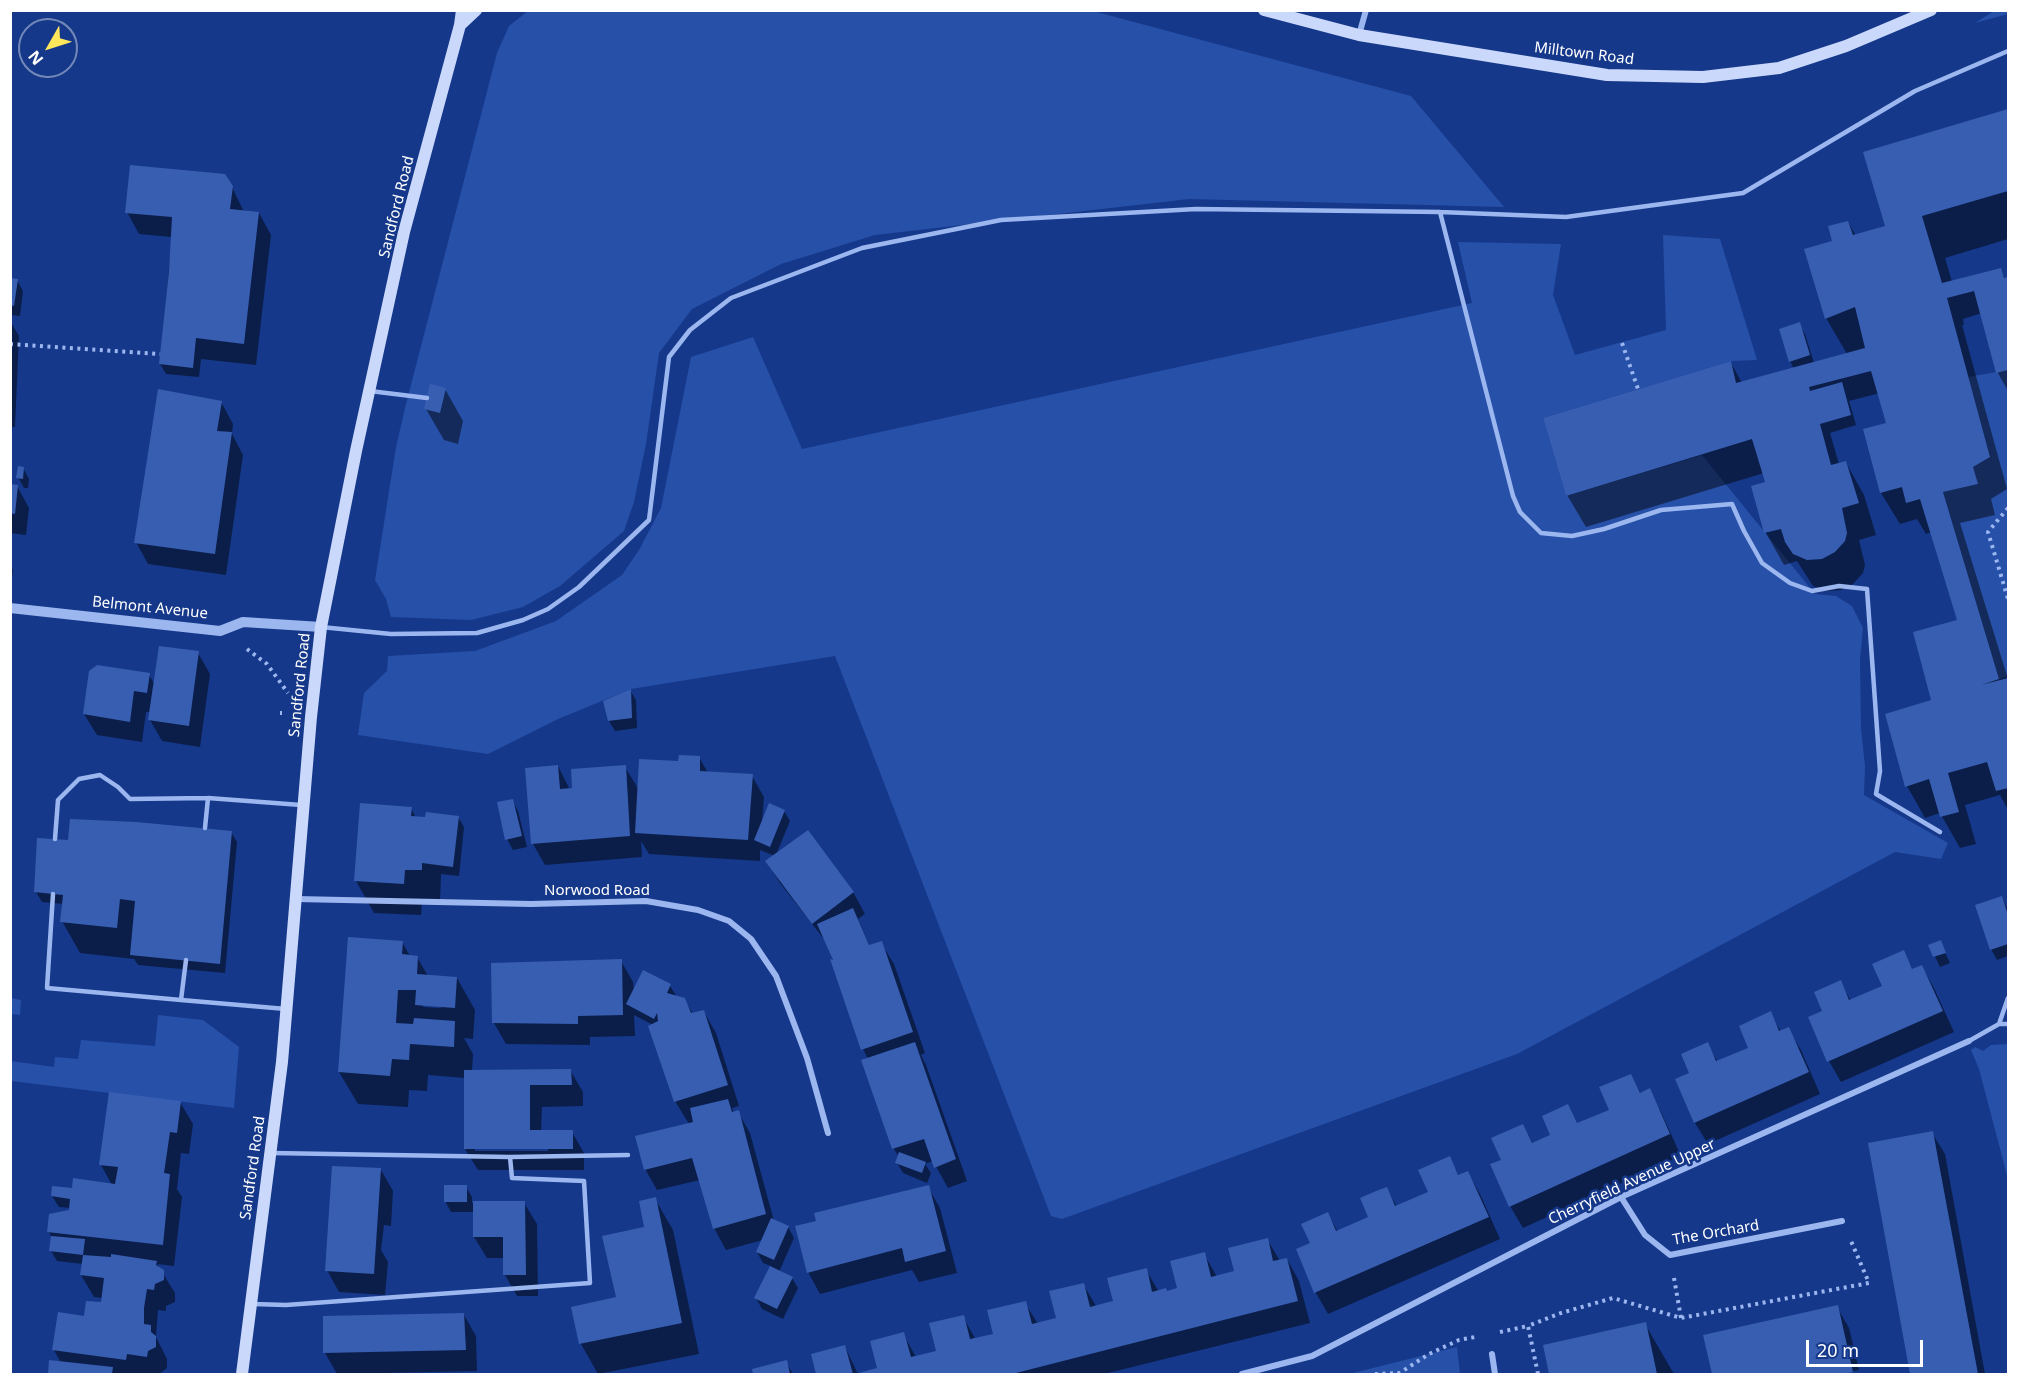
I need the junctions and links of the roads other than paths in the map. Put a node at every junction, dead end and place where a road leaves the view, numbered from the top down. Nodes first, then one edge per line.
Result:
1 (462, 10) edge
2 (476, 10) edge
3 (1264, 10) edge
4 (1366, 10) edge
5 (1930, 10) edge
6 (460, 25) junction
7 (1359, 35) junction
8 (2008, 51) edge
9 (1440, 212) junction
10 (370, 391) junction
11 (427, 398) dead end
12 (10, 608) edge
13 (321, 627) junction
14 (208, 798) junction
15 (305, 805) junction
16 (205, 828) dead end
17 (1940, 832) dead end
18 (55, 839) dead end
19 (52, 894) dead end
20 (296, 899) junction
21 (186, 960) dead end
22 (2008, 998) edge
23 (182, 1000) junction
24 (286, 1010) junction
25 (1999, 1024) junction
26 (2008, 1024) edge
27 (1969, 1041) joint
28 (828, 1133) dead end
29 (270, 1153) junction
30 (628, 1155) dead end
31 (510, 1157) junction
32 (1621, 1197) junction
33 (1842, 1221) road end
34 (250, 1304) junction
35 (1492, 1354) dead end
36 (242, 1374) edge
37 (1242, 1374) edge
38 (1495, 1374) edge

1 - 6 main road, Sandford Road
2 - 6 main road
3 - 7 main road, Milltown Road
4 - 7 street
5 - 7 main road, Milltown Road
6 - 10 main road, Sandford Road
8 - 9 lane
9 - 13 lane
9 - 17 lane
10 - 11 lane
10 - 13 main road, Sandford Road
12 - 13 street, Belmont Avenue
13 - 15 main road, Sandford Road
14 - 15 lane
14 - 16 lane
14 - 18 lane
15 - 20 main road, Sandford Road
19 - 23 lane
20 - 24 main road, Sandford Road
20 - 28 street, Norwood Road
21 - 23 lane
22 - 25 lane
23 - 24 lane
24 - 29 main road, Sandford Road
25 - 26 lane
25 - 27 lane
27 - 32 street, Cherryfield Avenue Upper
29 - 31 lane
29 - 34 main road, Sandford Road
30 - 31 lane
31 - 34 lane
32 - 33 street, The Orchard
32 - 37 street, Cherryfield Avenue Upper
34 - 36 main road, Sandford Road
35 - 38 street

